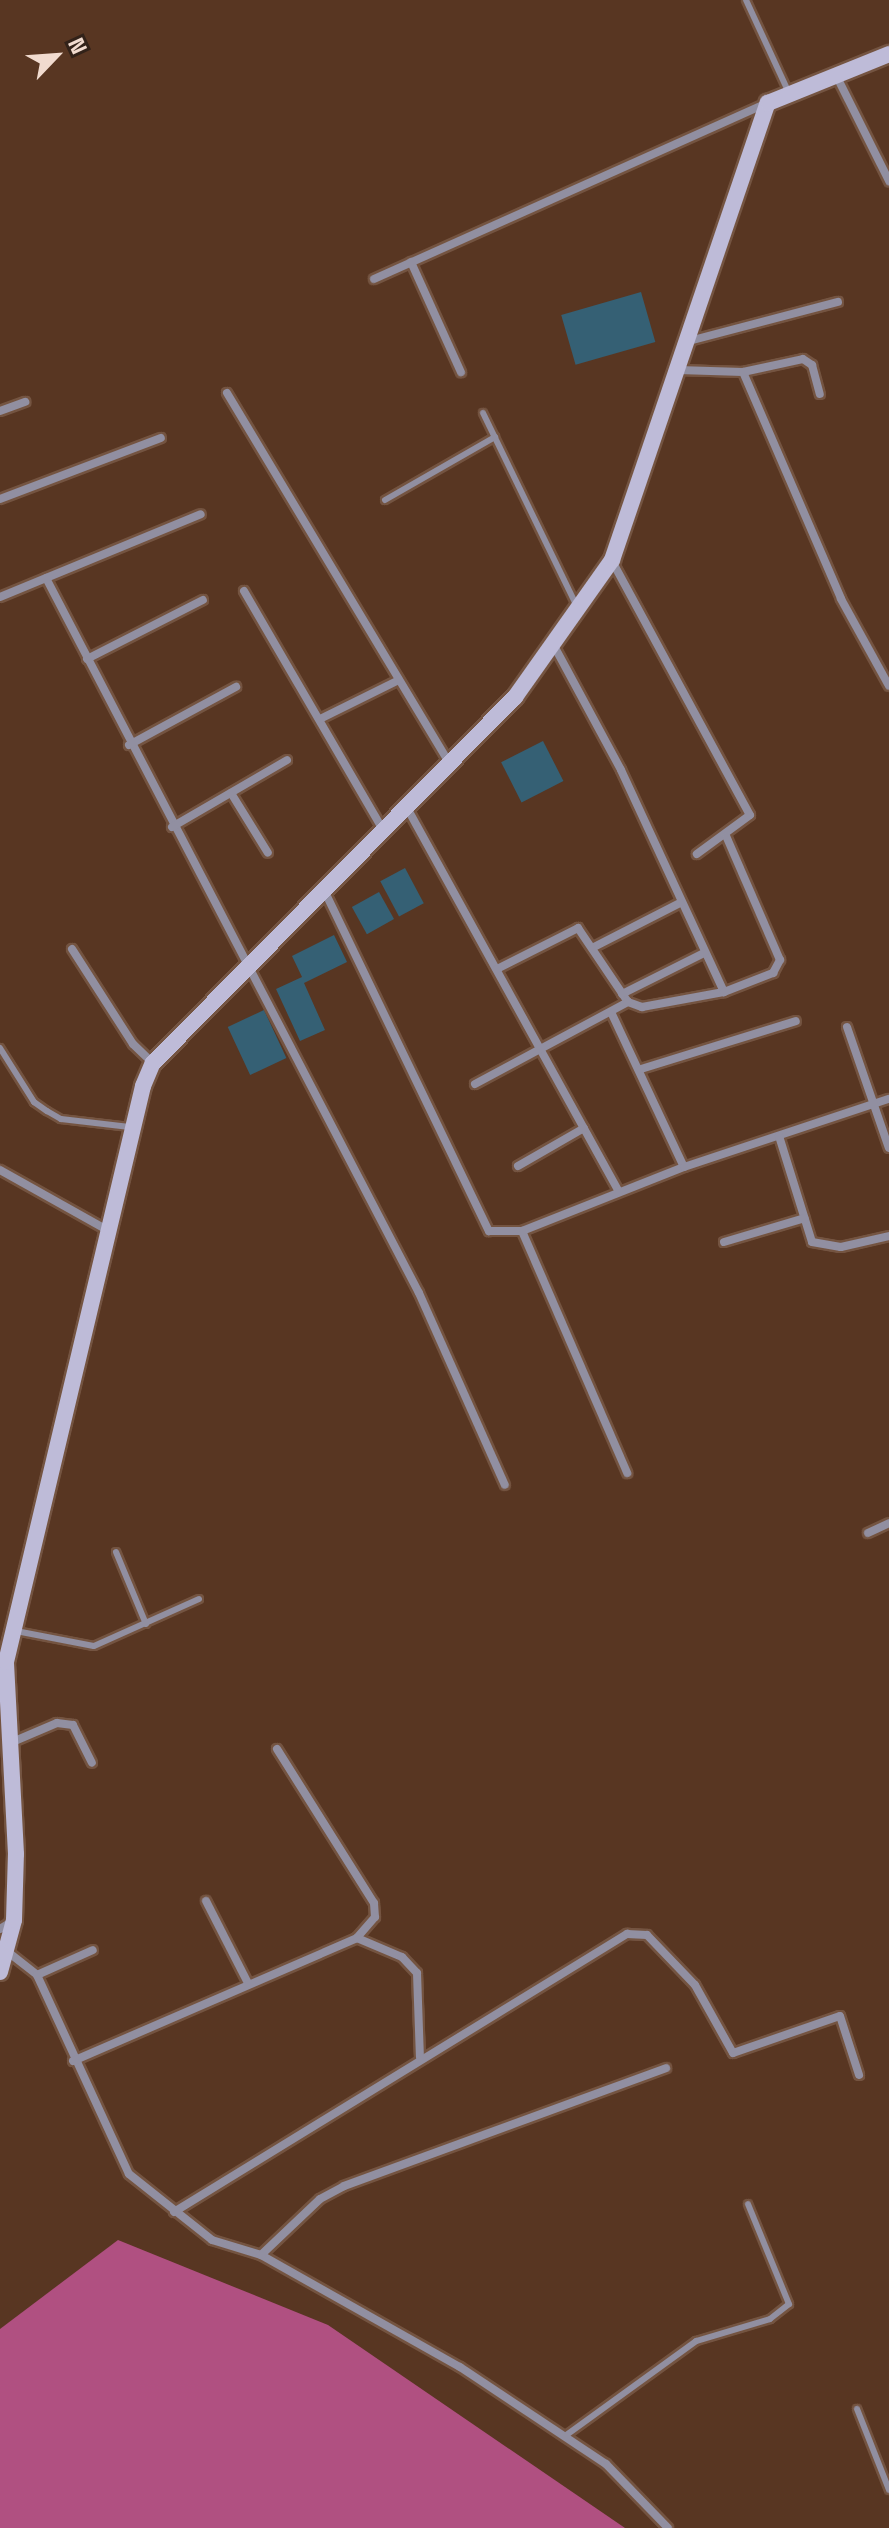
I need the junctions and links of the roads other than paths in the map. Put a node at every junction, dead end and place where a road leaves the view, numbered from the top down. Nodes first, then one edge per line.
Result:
1 (746, 0) edge
2 (889, 54) edge
3 (836, 75) junction
4 (788, 91) junction
5 (768, 103) junction
6 (889, 181) edge
7 (411, 262) junction
8 (374, 279) dead end
9 (838, 302) dead end
10 (688, 341) junction
11 (678, 370) junction
12 (461, 372) dead end
13 (743, 372) junction
14 (227, 393) dead end
15 (820, 394) dead end
16 (25, 402) dead end
17 (0, 411) edge
18 (483, 413) dead end
19 (495, 437) junction
20 (161, 438) dead end
21 (0, 499) edge
22 (385, 500) dead end
23 (201, 514) dead end
24 (612, 560) junction
25 (46, 578) junction
26 (244, 591) dead end
27 (0, 597) edge
28 (203, 600) dead end
29 (578, 608) junction
30 (553, 643) junction
31 (87, 659) junction
32 (399, 680) junction
33 (889, 686) edge
34 (236, 687) dead end
35 (320, 719) junction
36 (129, 745) junction
37 (287, 760) dead end
38 (449, 763) junction
39 (231, 793) junction
40 (406, 805) junction
41 (172, 827) junction
42 (382, 828) junction
43 (726, 836) junction
44 (268, 853) dead end
45 (697, 854) dead end
46 (323, 889) junction
47 (680, 903) junction
48 (592, 948) junction
49 (72, 949) dead end
50 (704, 953) junction
51 (247, 966) junction
52 (497, 969) junction
53 (724, 992) junction
54 (622, 994) junction
55 (628, 1002) junction
56 (611, 1012) junction
57 (796, 1021) dead end
58 (847, 1027) dead end
59 (0, 1048) edge
60 (542, 1050) junction
61 (153, 1063) junction
62 (641, 1069) junction
63 (475, 1084) dead end
64 (889, 1099) edge
65 (874, 1104) junction
66 (133, 1127) junction
67 (584, 1128) junction
68 (779, 1136) junction
69 (889, 1148) edge
70 (518, 1166) dead end
71 (684, 1167) junction
72 (0, 1170) edge
73 (618, 1190) junction
74 (805, 1218) junction
75 (522, 1231) junction
76 (111, 1232) junction
77 (889, 1236) edge
78 (724, 1242) dead end
79 (627, 1473) dead end
80 (505, 1485) dead end
81 (889, 1523) edge
82 (868, 1533) dead end
83 (116, 1552) dead end
84 (199, 1599) dead end
85 (146, 1624) junction
86 (12, 1630) junction
87 (3, 1725) edge
88 (9, 1744) junction
89 (277, 1749) dead end
90 (92, 1763) dead end
91 (206, 1901) dead end
92 (7, 1925) edge
93 (357, 1938) junction
94 (93, 1950) dead end
95 (8, 1952) junction
96 (0, 1972) edge
97 (37, 1975) junction
98 (248, 1983) junction
99 (420, 2057) junction
100 (73, 2061) junction
101 (666, 2068) dead end
102 (859, 2075) dead end
103 (748, 2204) dead end
104 (174, 2212) junction
105 (261, 2255) junction
106 (857, 2409) dead end
107 (565, 2436) junction
108 (889, 2490) edge
109 (668, 2528) edge

1 - 4 lane
2 - 3 main road
3 - 4 main road
3 - 6 street
4 - 5 main road
5 - 7 street
5 - 10 main road
7 - 8 street
7 - 12 street
9 - 10 street
10 - 11 main road
11 - 13 street
11 - 24 main road
13 - 15 street
13 - 33 street
14 - 32 street
16 - 17 street
18 - 19 lane
19 - 22 lane
19 - 29 lane
20 - 21 street
23 - 25 street
24 - 29 main road
24 - 43 street
25 - 27 street
25 - 31 street
26 - 35 street
28 - 31 street
29 - 30 main road
30 - 38 main road
30 - 47 street
31 - 36 street
32 - 35 street
32 - 38 street
34 - 36 street
35 - 42 street
36 - 41 street
37 - 39 street
38 - 40 main road
39 - 41 street
39 - 44 street
40 - 42 main road
40 - 52 street
41 - 51 street
42 - 46 main road
43 - 45 street
43 - 53 street
46 - 51 main road
46 - 75 street
47 - 48 street
47 - 50 street
48 - 52 street
48 - 54 street
49 - 61 street
50 - 53 street
50 - 54 street
51 - 61 main road
51 - 80 street
52 - 60 street
53 - 55 street
54 - 55 street
55 - 56 street
56 - 60 street
56 - 62 street
57 - 62 street
58 - 65 street
59 - 66 lane
60 - 63 street
60 - 67 street
61 - 66 main road
62 - 71 street
64 - 65 street
65 - 68 street
65 - 69 street
66 - 76 main road
67 - 70 street
67 - 73 street
68 - 71 street
68 - 74 street
71 - 73 street
72 - 76 street
73 - 75 street
74 - 77 street
74 - 78 street
75 - 79 street
76 - 86 main road
81 - 82 street
83 - 85 lane
84 - 85 lane
85 - 86 lane
86 - 87 main road
87 - 88 main road
88 - 90 street
88 - 92 main road
89 - 93 street
91 - 98 street
92 - 95 main road
93 - 98 street
93 - 99 street
94 - 97 street
95 - 96 main road
95 - 97 street
97 - 100 street
98 - 100 street
99 - 102 street
99 - 104 street
100 - 104 street
101 - 105 street
103 - 107 lane
104 - 105 street
105 - 107 street
106 - 108 lane
107 - 109 street

